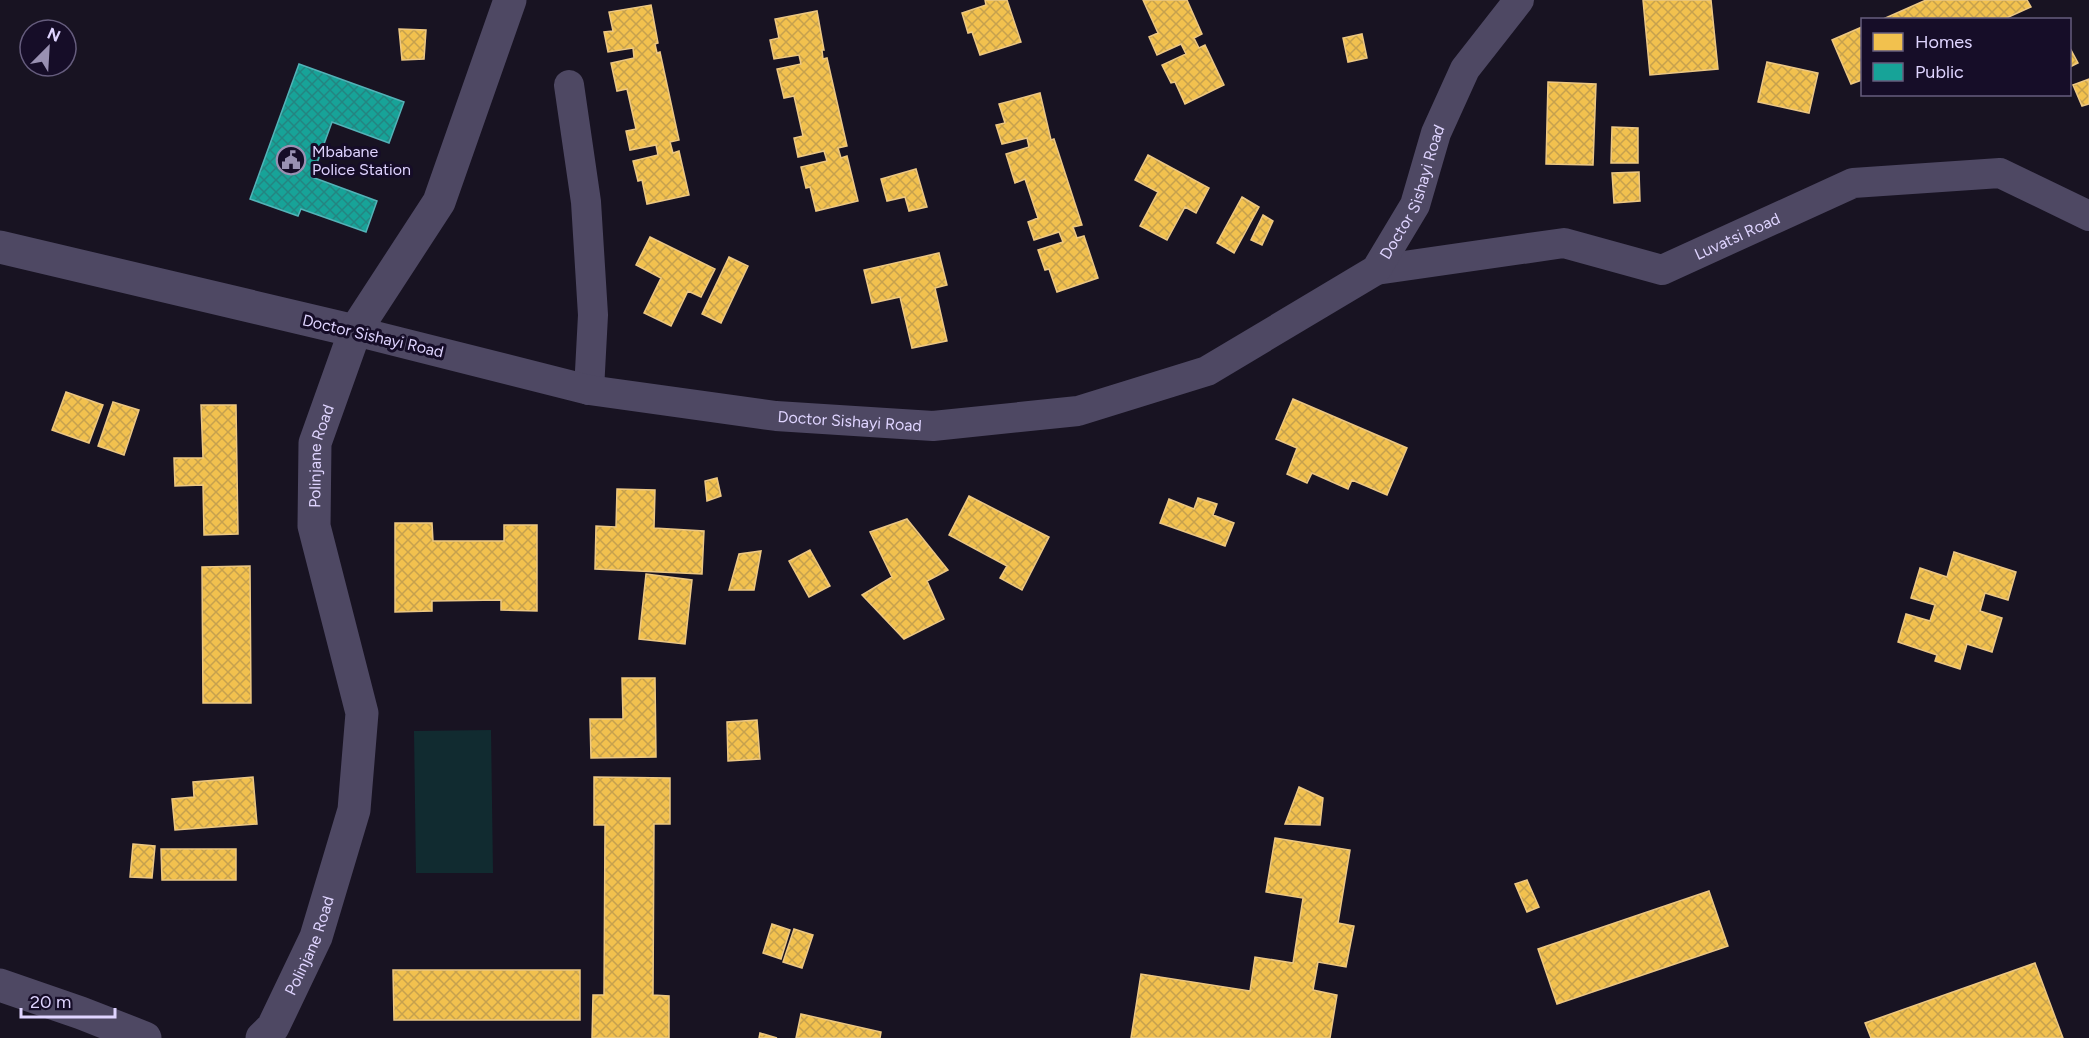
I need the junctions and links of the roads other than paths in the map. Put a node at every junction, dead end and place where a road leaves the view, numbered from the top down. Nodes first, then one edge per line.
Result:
1 (510, 0) edge
2 (1519, 0) edge
3 (569, 85) dead end
4 (2089, 216) edge
5 (8, 250) edge
6 (1376, 270) junction
7 (355, 331) junction
8 (589, 390) junction
9 (0, 985) edge
10 (145, 1038) edge
11 (262, 1038) edge

1 - 7 street, Polinjane Road
2 - 6 street, Doctor Sishayi Road
3 - 8 street
4 - 6 street, Luvatsi Road
5 - 7 street, Doctor Sishayi Road
6 - 8 street, Doctor Sishayi Road
7 - 8 street, Doctor Sishayi Road
7 - 11 street, Polinjane Road
9 - 10 street

